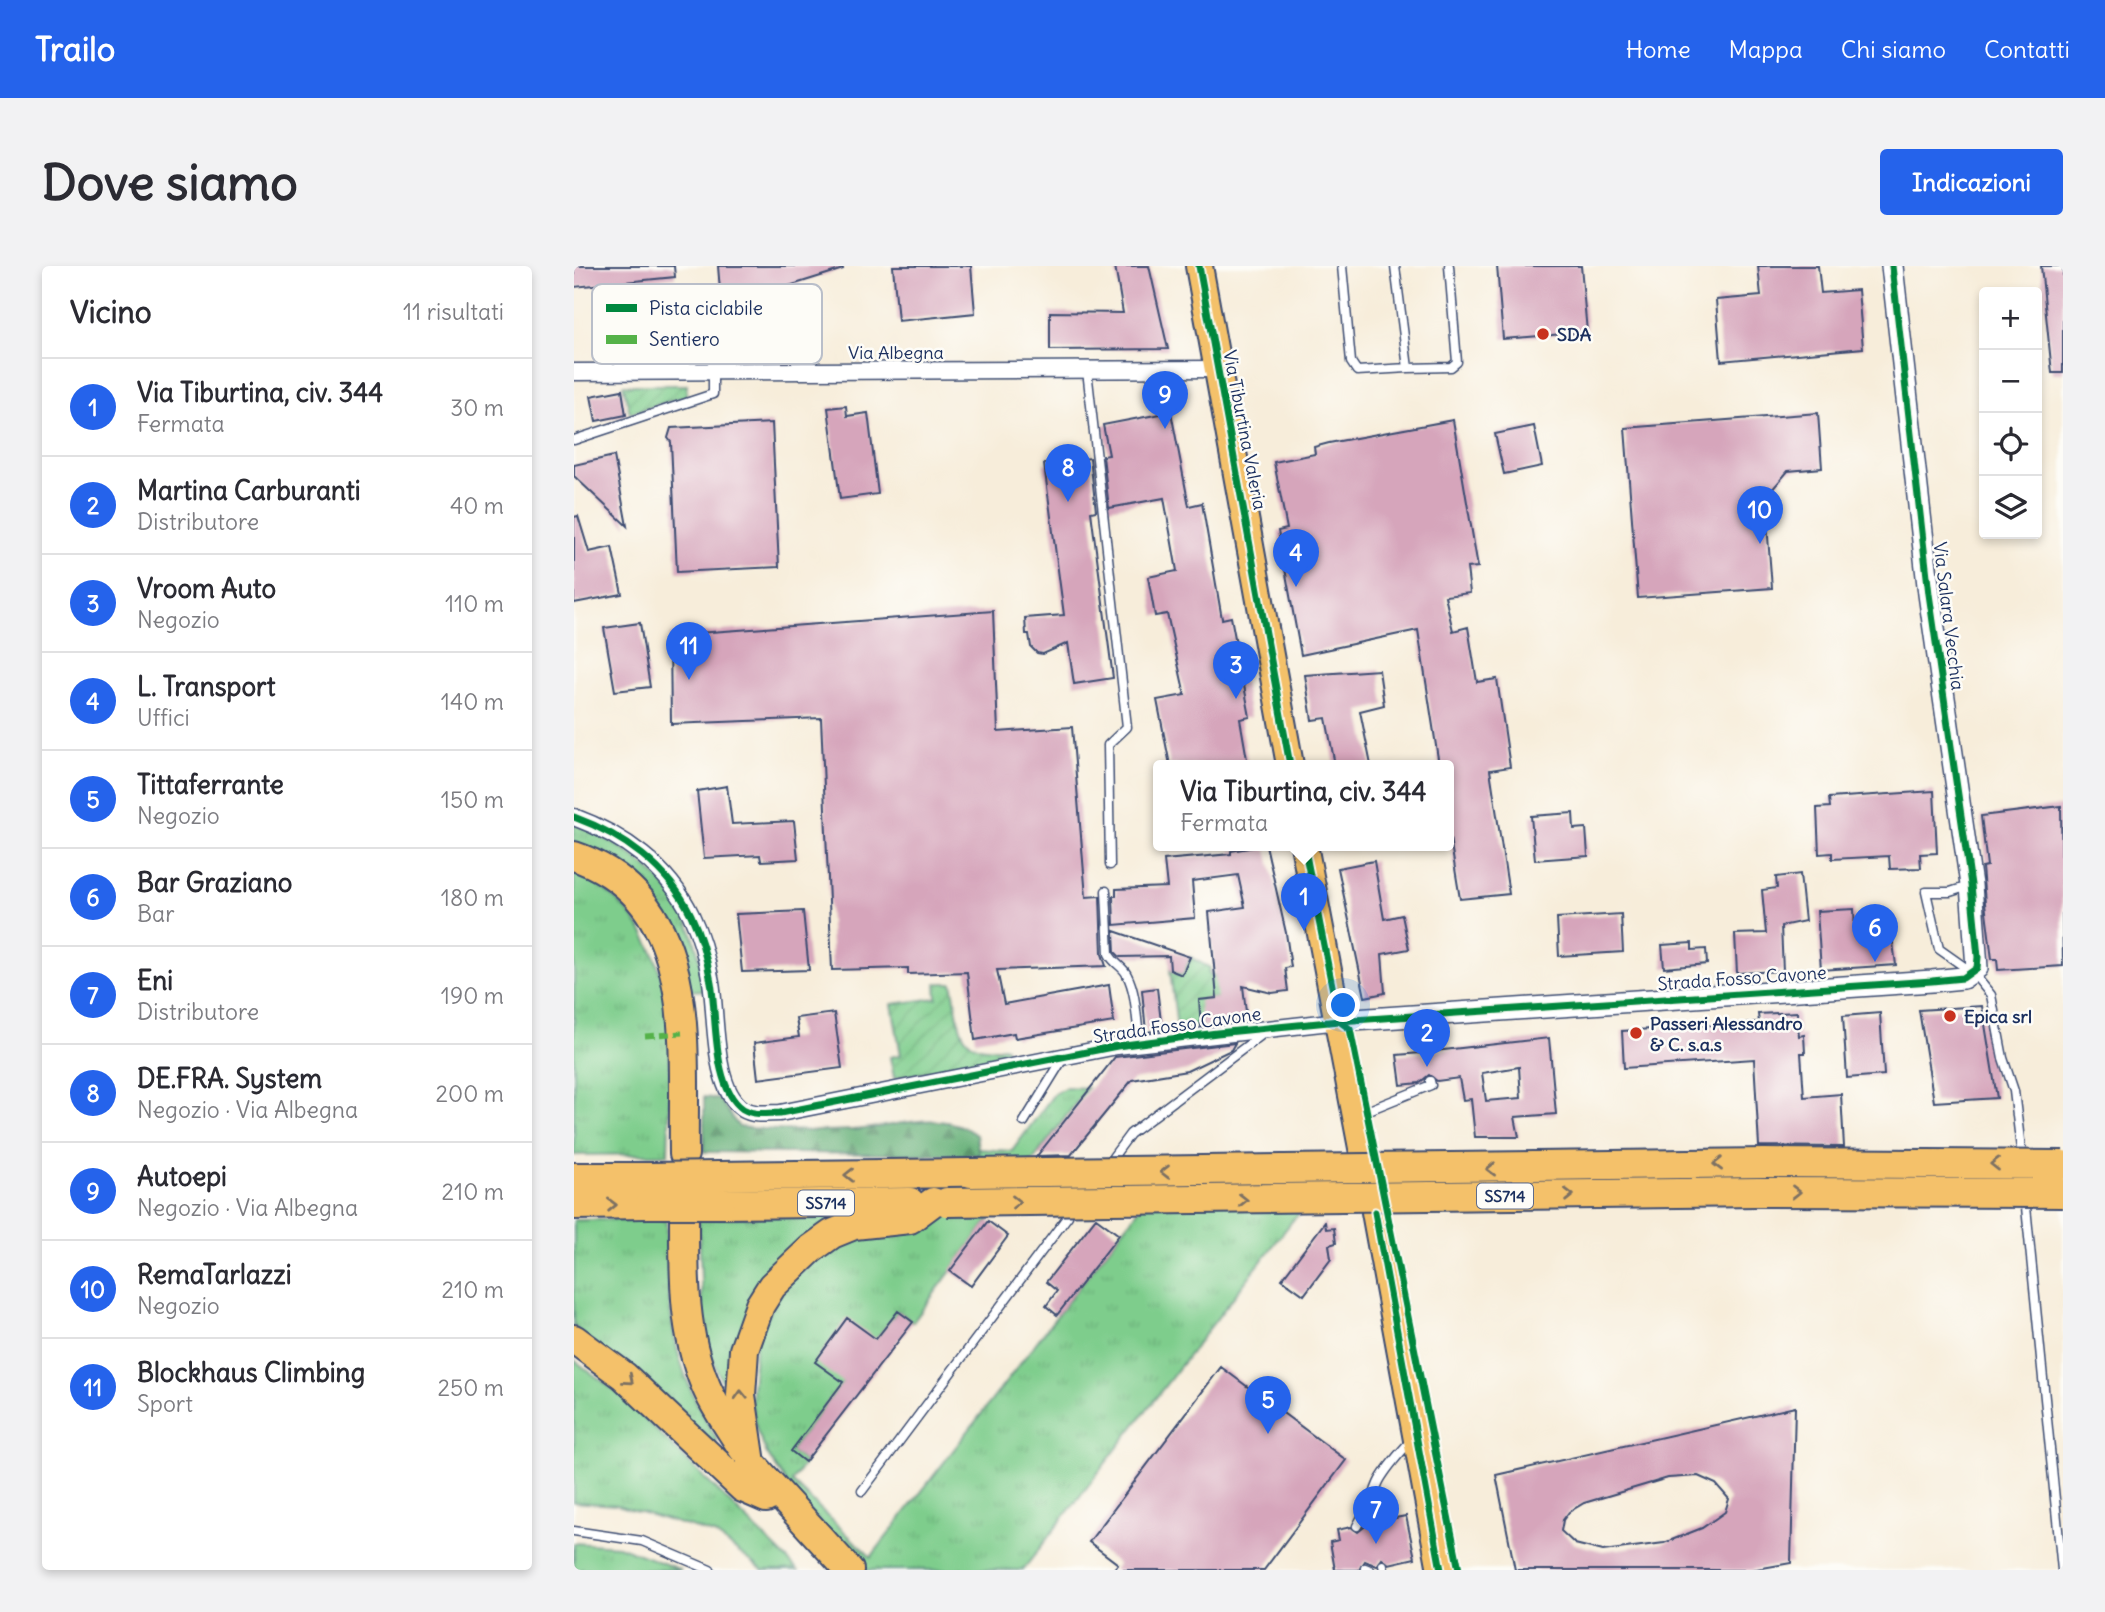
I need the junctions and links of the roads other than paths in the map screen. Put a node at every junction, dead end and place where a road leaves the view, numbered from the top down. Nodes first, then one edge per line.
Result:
1 (1199, 266) edge
2 (1342, 266) edge
3 (1395, 266) edge
4 (1449, 266) edge
5 (1892, 266) edge
6 (1408, 368) junction
7 (1218, 369) junction
8 (1087, 370) junction
9 (574, 372) edge
10 (713, 372) junction
11 (574, 440) edge
12 (1289, 760) edge
13 (574, 817) edge
14 (1305, 851) edge
15 (574, 856) edge
16 (1110, 864) dead end
17 (1971, 885) junction
18 (1106, 891) dead end
19 (1975, 971) junction
20 (1424, 1015) junction
21 (1339, 1021) junction
22 (1269, 1028) junction
23 (1140, 1042) junction
24 (1428, 1052) dead end
25 (1064, 1057) junction
26 (1430, 1081) dead end
27 (1356, 1115) junction
28 (1024, 1122) dead end
29 (2021, 1149) dead end
30 (1363, 1153) dead end
31 (684, 1154) dead end
32 (1113, 1157) dead end
33 (2063, 1165) edge
34 (574, 1177) edge
35 (650, 1191) junction
36 (2063, 1193) edge
37 (940, 1202) junction
38 (574, 1205) edge
39 (2026, 1207) dead end
40 (1375, 1212) dead end
41 (1068, 1216) dead end
42 (684, 1219) dead end
43 (574, 1339) edge
44 (1416, 1434) junction
45 (751, 1462) junction
46 (862, 1491) dead end
47 (766, 1498) junction
48 (1370, 1502) junction
49 (1374, 1523) dead end
50 (1357, 1526) dead end
51 (574, 1531) edge
52 (710, 1570) edge
53 (834, 1570) edge
54 (849, 1570) edge
55 (1441, 1570) edge
56 (2062, 1570) edge

1 - 7 main road, Via Tiburtina Valeria
2 - 6 lane
3 - 6 lane
4 - 6 lane
5 - 17 street, Via Salara Vecchia
7 - 8 street, Via Albegna
7 - 12 main road, Via Tiburtina Valeria
8 - 10 street, Via Albegna
8 - 16 lane
9 - 10 street, Via Albegna
10 - 11 lane
13 - 25 street, Strada Fosso Cavone
14 - 21 main road
15 - 31 highway
17 - 19 street, Via Salara Vecchia
17 - 19 lane
18 - 23 lane
19 - 20 street, Strada Fosso Cavone
19 - 29 lane
20 - 21 street, Strada Fosso Cavone
20 - 24 lane
21 - 22 street, Strada Fosso Cavone
21 - 27 main road
22 - 23 street, Strada Fosso Cavone
22 - 32 lane
23 - 25 street, Strada Fosso Cavone
25 - 28 lane
26 - 27 lane
27 - 30 main road
33 -> 35 highway, SS714, bridge
34 - 35 highway, SS714
35 - 37 highway, SS714, bridge
38 -> 35 highway, SS714
37 -> 36 highway, SS714, bridge
45 -> 37 highway
39 - 56 lane
40 - 44 main road
41 - 46 lane
42 - 45 highway
43 -> 47 highway
44 - 48 lane
44 - 55 main road
45 - 47 highway
45 - 54 highway
47 - 53 highway
48 - 49 lane
48 - 50 lane
51 - 52 lane

